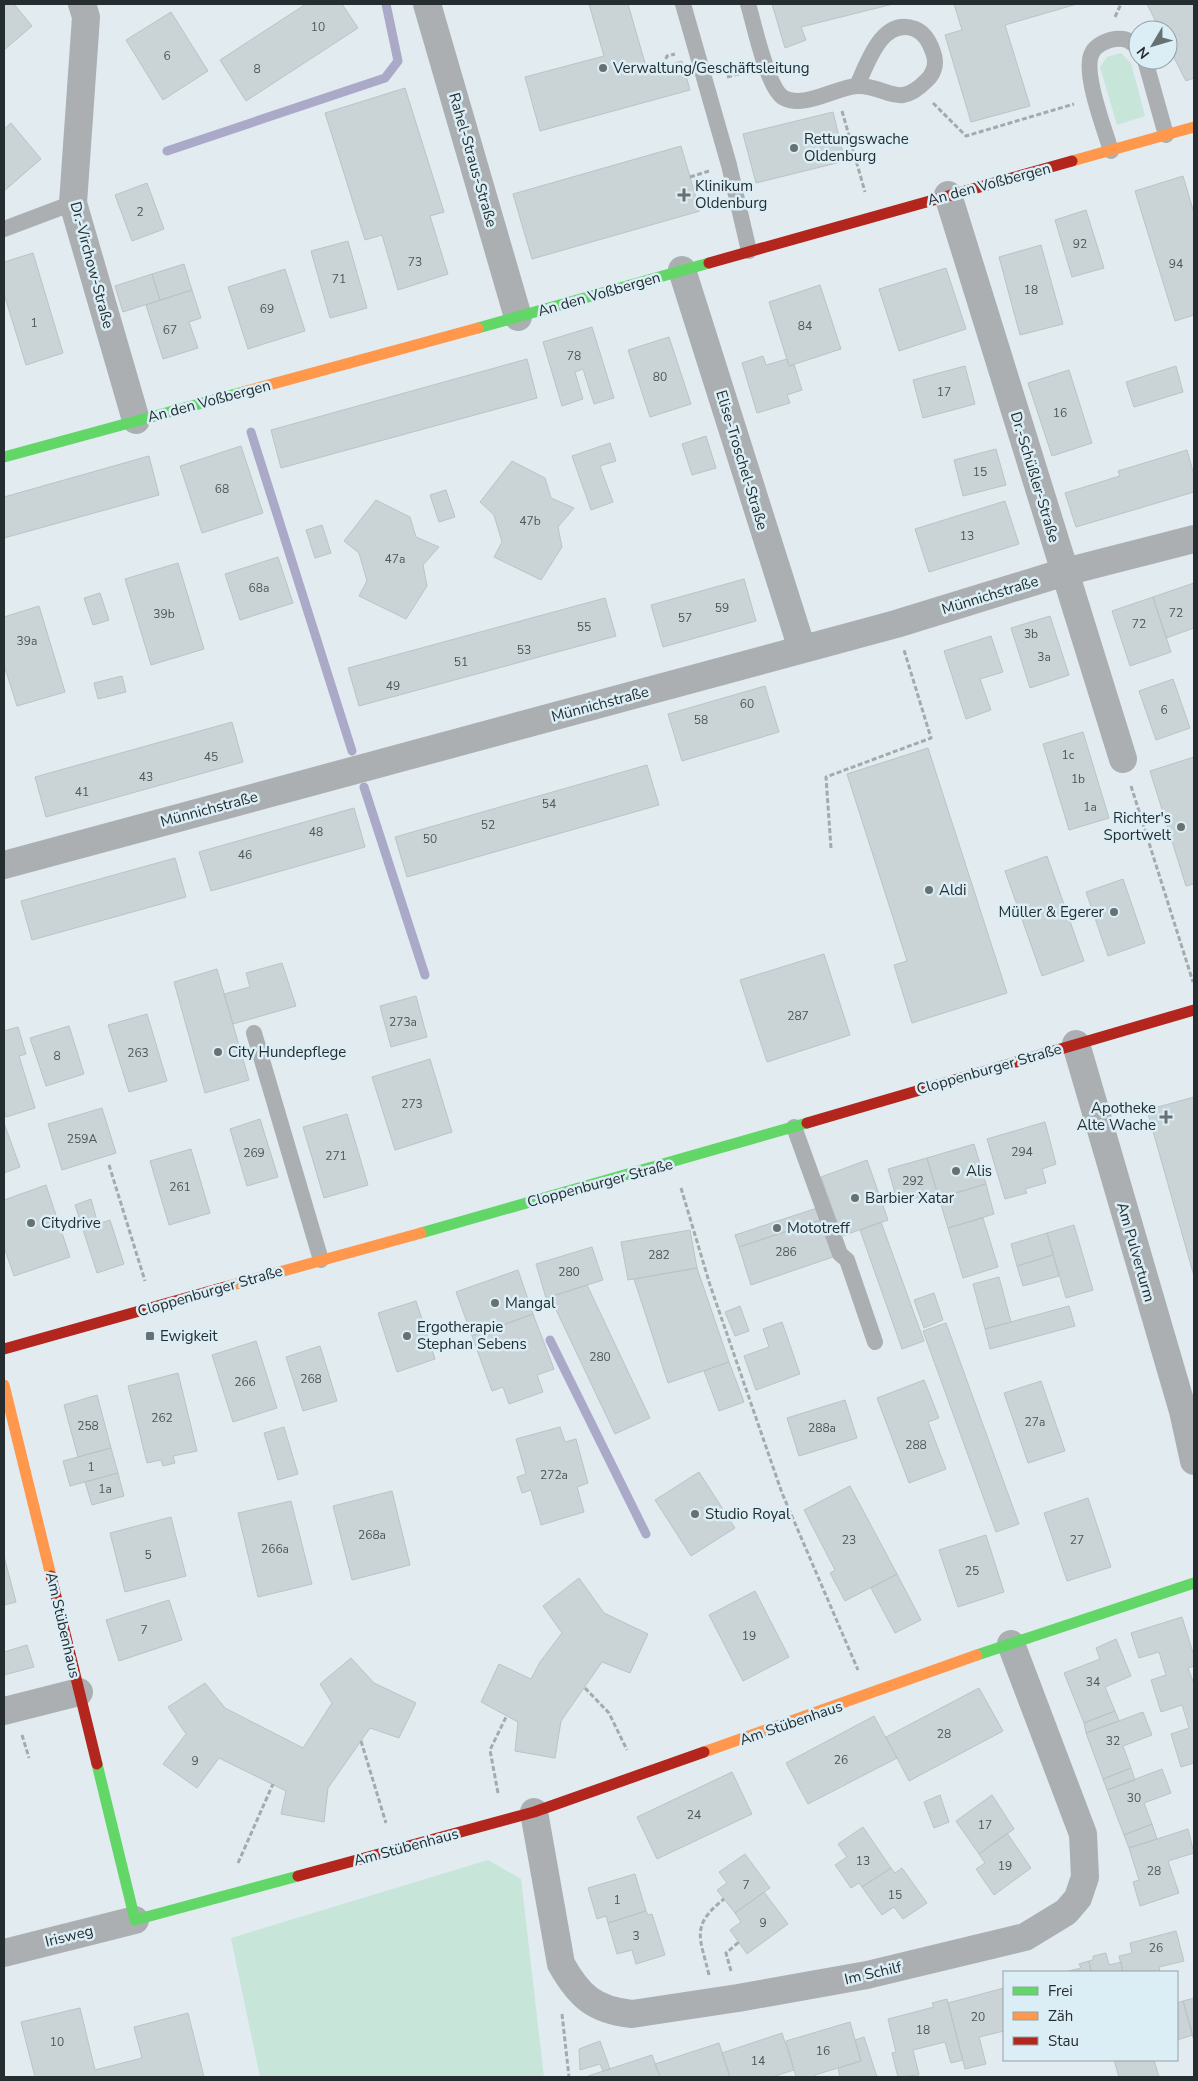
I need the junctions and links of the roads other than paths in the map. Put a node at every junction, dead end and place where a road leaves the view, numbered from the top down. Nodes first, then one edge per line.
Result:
1 (427, 4) edge
2 (682, 4) edge
3 (748, 4) edge
4 (90, 8) edge
5 (1128, 40) edge
6 (1148, 70) edge
7 (857, 86) junction
8 (1194, 127) edge
9 (1166, 135) junction
10 (1111, 151) junction
11 (948, 195) junction
12 (73, 203) junction
13 (4, 229) edge
14 (750, 251) junction
15 (682, 270) junction
16 (518, 317) junction
17 (136, 420) junction
18 (4, 457) edge
19 (1194, 539) edge
20 (1065, 572) junction
21 (802, 649) junction
22 (1123, 759) road end
23 (4, 864) edge
24 (1194, 1010) edge
25 (254, 1033) dead end
26 (1076, 1044) junction
27 (794, 1127) junction
28 (321, 1260) junction
29 (875, 1342) dead end
30 (4, 1349) edge
31 (4, 1385) edge
32 (1194, 1461) edge
33 (1194, 1583) edge
34 (1011, 1644) junction
35 (79, 1692) junction
36 (4, 1711) edge
37 (521, 1816) junction
38 (134, 1920) junction
39 (4, 1952) edge

1 - 16 street, Rahel-Straus-Straße
2 - 14 lane
3 - 7 lane
4 - 12 street, Dr.-Virchow-Straße
5 - 10 lane
6 - 9 lane
7 - 7 lane
8 - 9 street, An den Voßbergen
9 - 10 street, An den Voßbergen
10 - 11 street, An den Voßbergen
11 - 14 street, An den Voßbergen
11 - 20 street, Dr.-Schüßler-Straße
12 - 13 lane
12 - 17 street, Dr.-Virchow-Straße
14 - 15 street, An den Voßbergen
15 - 16 street, An den Voßbergen
15 - 21 street, Elise-Troschel-Straße
16 - 17 street, An den Voßbergen
17 - 18 street, An den Voßbergen
19 - 20 street, Münnichstraße
20 - 21 street, Münnichstraße
20 - 22 street, Dr.-Schüßler-Straße
21 - 23 street, Münnichstraße
24 - 26 street, Cloppenburger Straße
25 - 28 lane
26 - 27 street, Cloppenburger Straße
26 - 32 street, Am Pulverturm
27 - 28 street, Cloppenburger Straße
27 - 29 lane
28 - 30 street, Cloppenburger Straße
31 - 35 street, Am Stübenhaus
33 - 34 street, Am Stübenhaus
34 - 37 street, Am Stübenhaus
34 - 37 street, Im Schilf
35 - 36 street
35 - 38 street, Am Stübenhaus
37 - 38 street, Am Stübenhaus
38 - 39 street, Irisweg

